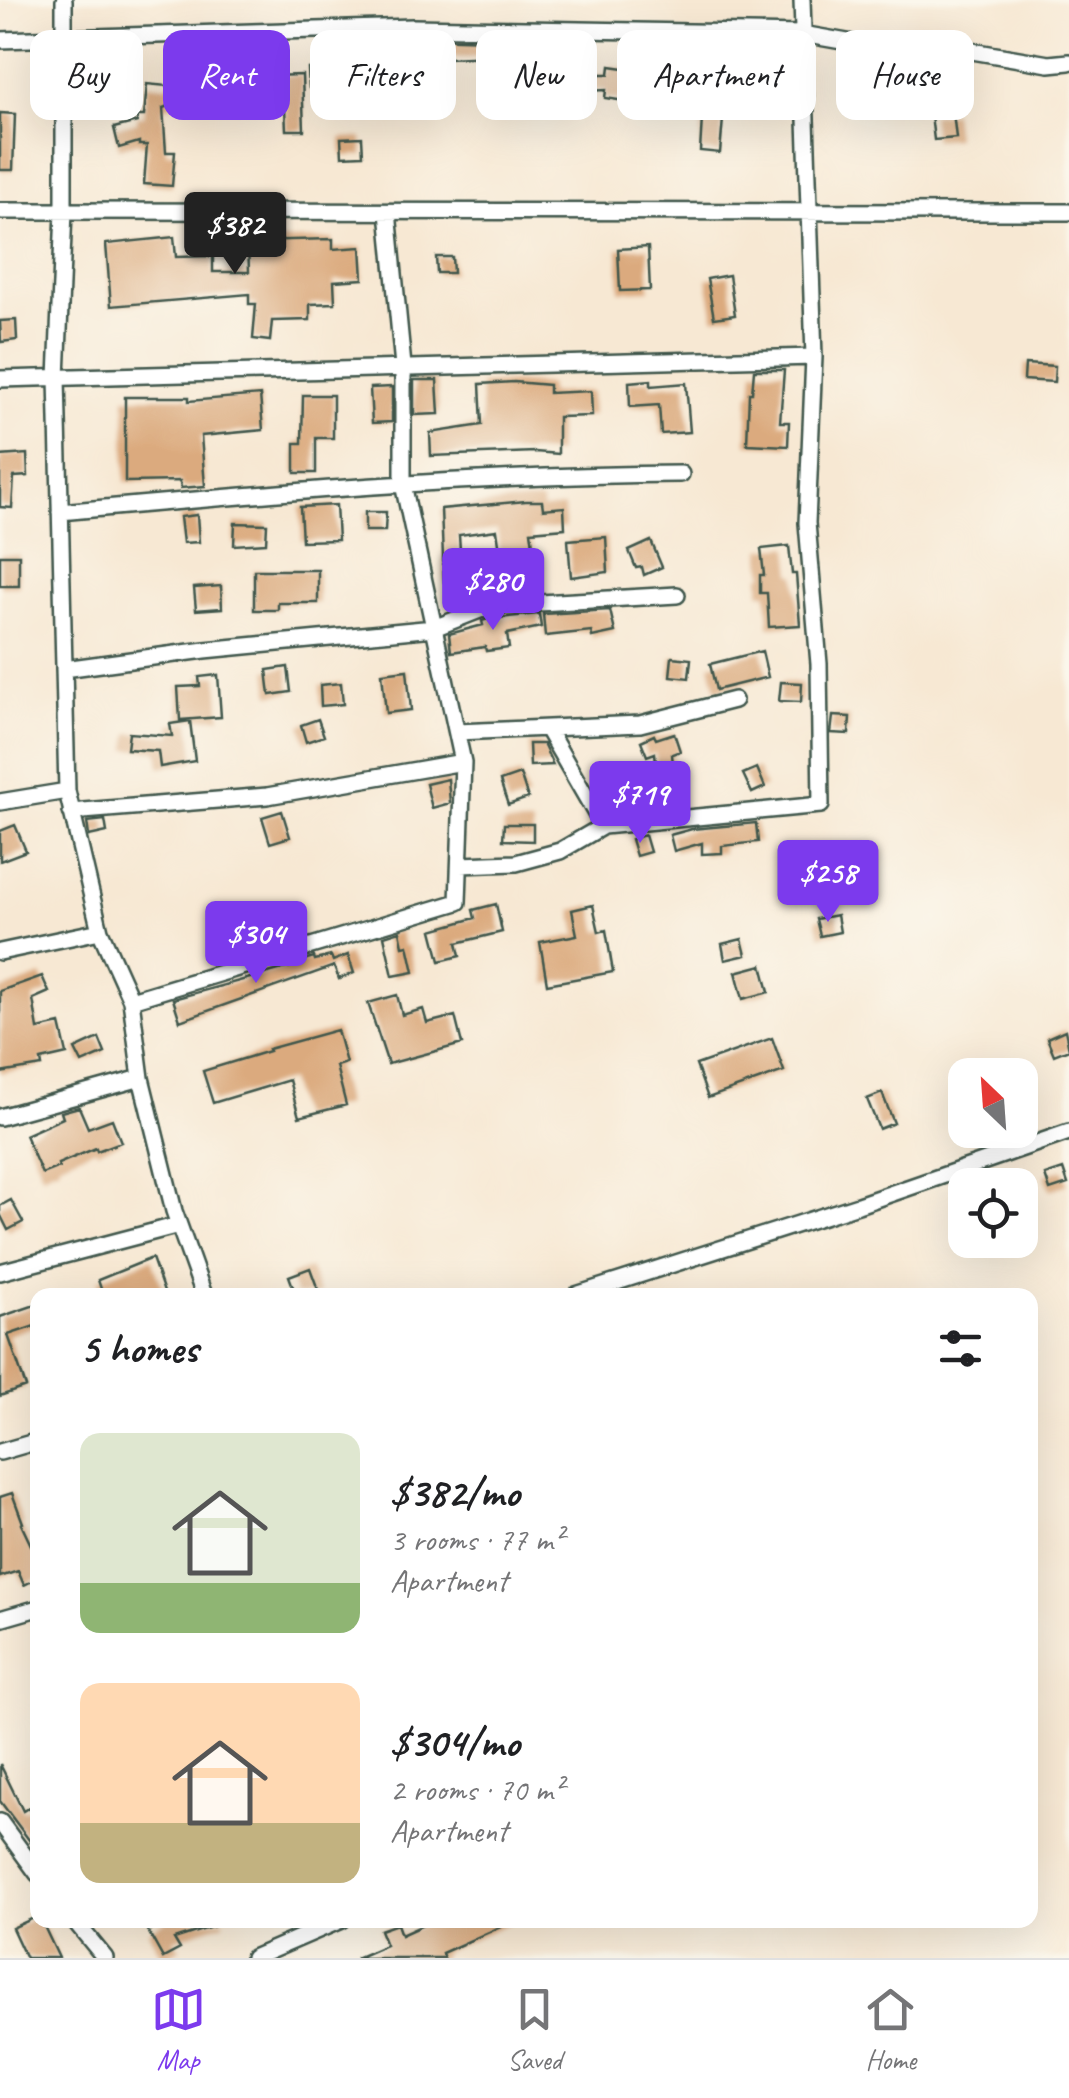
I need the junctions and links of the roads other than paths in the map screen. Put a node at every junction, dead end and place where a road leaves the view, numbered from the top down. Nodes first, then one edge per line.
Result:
1 (64, 0) edge
2 (802, 0) edge
3 (64, 30) edge
4 (802, 30) edge
5 (617, 31) edge
6 (816, 36) edge
7 (143, 37) edge
8 (0, 40) edge
9 (30, 40) edge
10 (1069, 62) edge
11 (64, 120) edge
12 (805, 120) edge
13 (64, 210) junction
14 (0, 211) edge
15 (809, 211) junction
16 (388, 212) junction
17 (1069, 212) edge
18 (814, 357) junction
19 (403, 366) junction
20 (57, 378) junction
21 (0, 380) edge
22 (681, 474) dead end
23 (403, 484) junction
24 (60, 512) junction
25 (676, 595) dead end
26 (434, 628) junction
27 (64, 668) junction
28 (734, 700) dead end
29 (547, 728) junction
30 (457, 732) junction
31 (463, 762) junction
32 (67, 791) junction
33 (0, 802) edge
34 (71, 812) junction
35 (603, 826) junction
36 (460, 865) junction
37 (100, 930) junction
38 (0, 952) edge
39 (132, 1000) junction
40 (140, 1078) junction
41 (0, 1117) edge
42 (1069, 1132) edge
43 (179, 1225) junction
44 (0, 1272) edge
45 (202, 1288) edge
46 (598, 1288) edge
47 (30, 1443) edge
48 (0, 1452) edge
49 (30, 1610) edge
50 (0, 1619) edge
51 (0, 1822) edge
52 (30, 1863) edge
53 (80, 1928) edge
54 (322, 1928) edge
55 (104, 1958) edge
56 (253, 1958) edge

1 - 3 street
2 - 4 street
5 - 7 street
6 - 10 street
8 - 9 street
11 - 13 street
12 - 15 street
13 - 14 street
13 - 16 street
13 - 20 street
15 - 16 street
15 - 17 street
15 - 18 street
16 - 19 street
18 - 19 street
18 - 35 street
19 - 20 street
19 - 23 street
20 - 21 street
20 - 24 street
22 - 23 street
23 - 24 street
23 - 26 street
24 - 27 street
25 - 26 street
26 - 27 street
26 - 30 street
27 - 32 street
28 - 29 street
29 - 30 street
29 - 35 street
30 - 31 street
31 - 34 street
31 - 36 street
32 - 33 street
32 - 34 street
34 - 37 street
35 - 36 street
36 - 39 street
37 - 38 street
37 - 39 street
39 - 40 street
40 - 41 street
40 - 43 street
42 - 46 street
43 - 44 street
43 - 45 street
47 - 48 street
49 - 50 street
51 - 52 street
53 - 55 street
54 - 56 street

